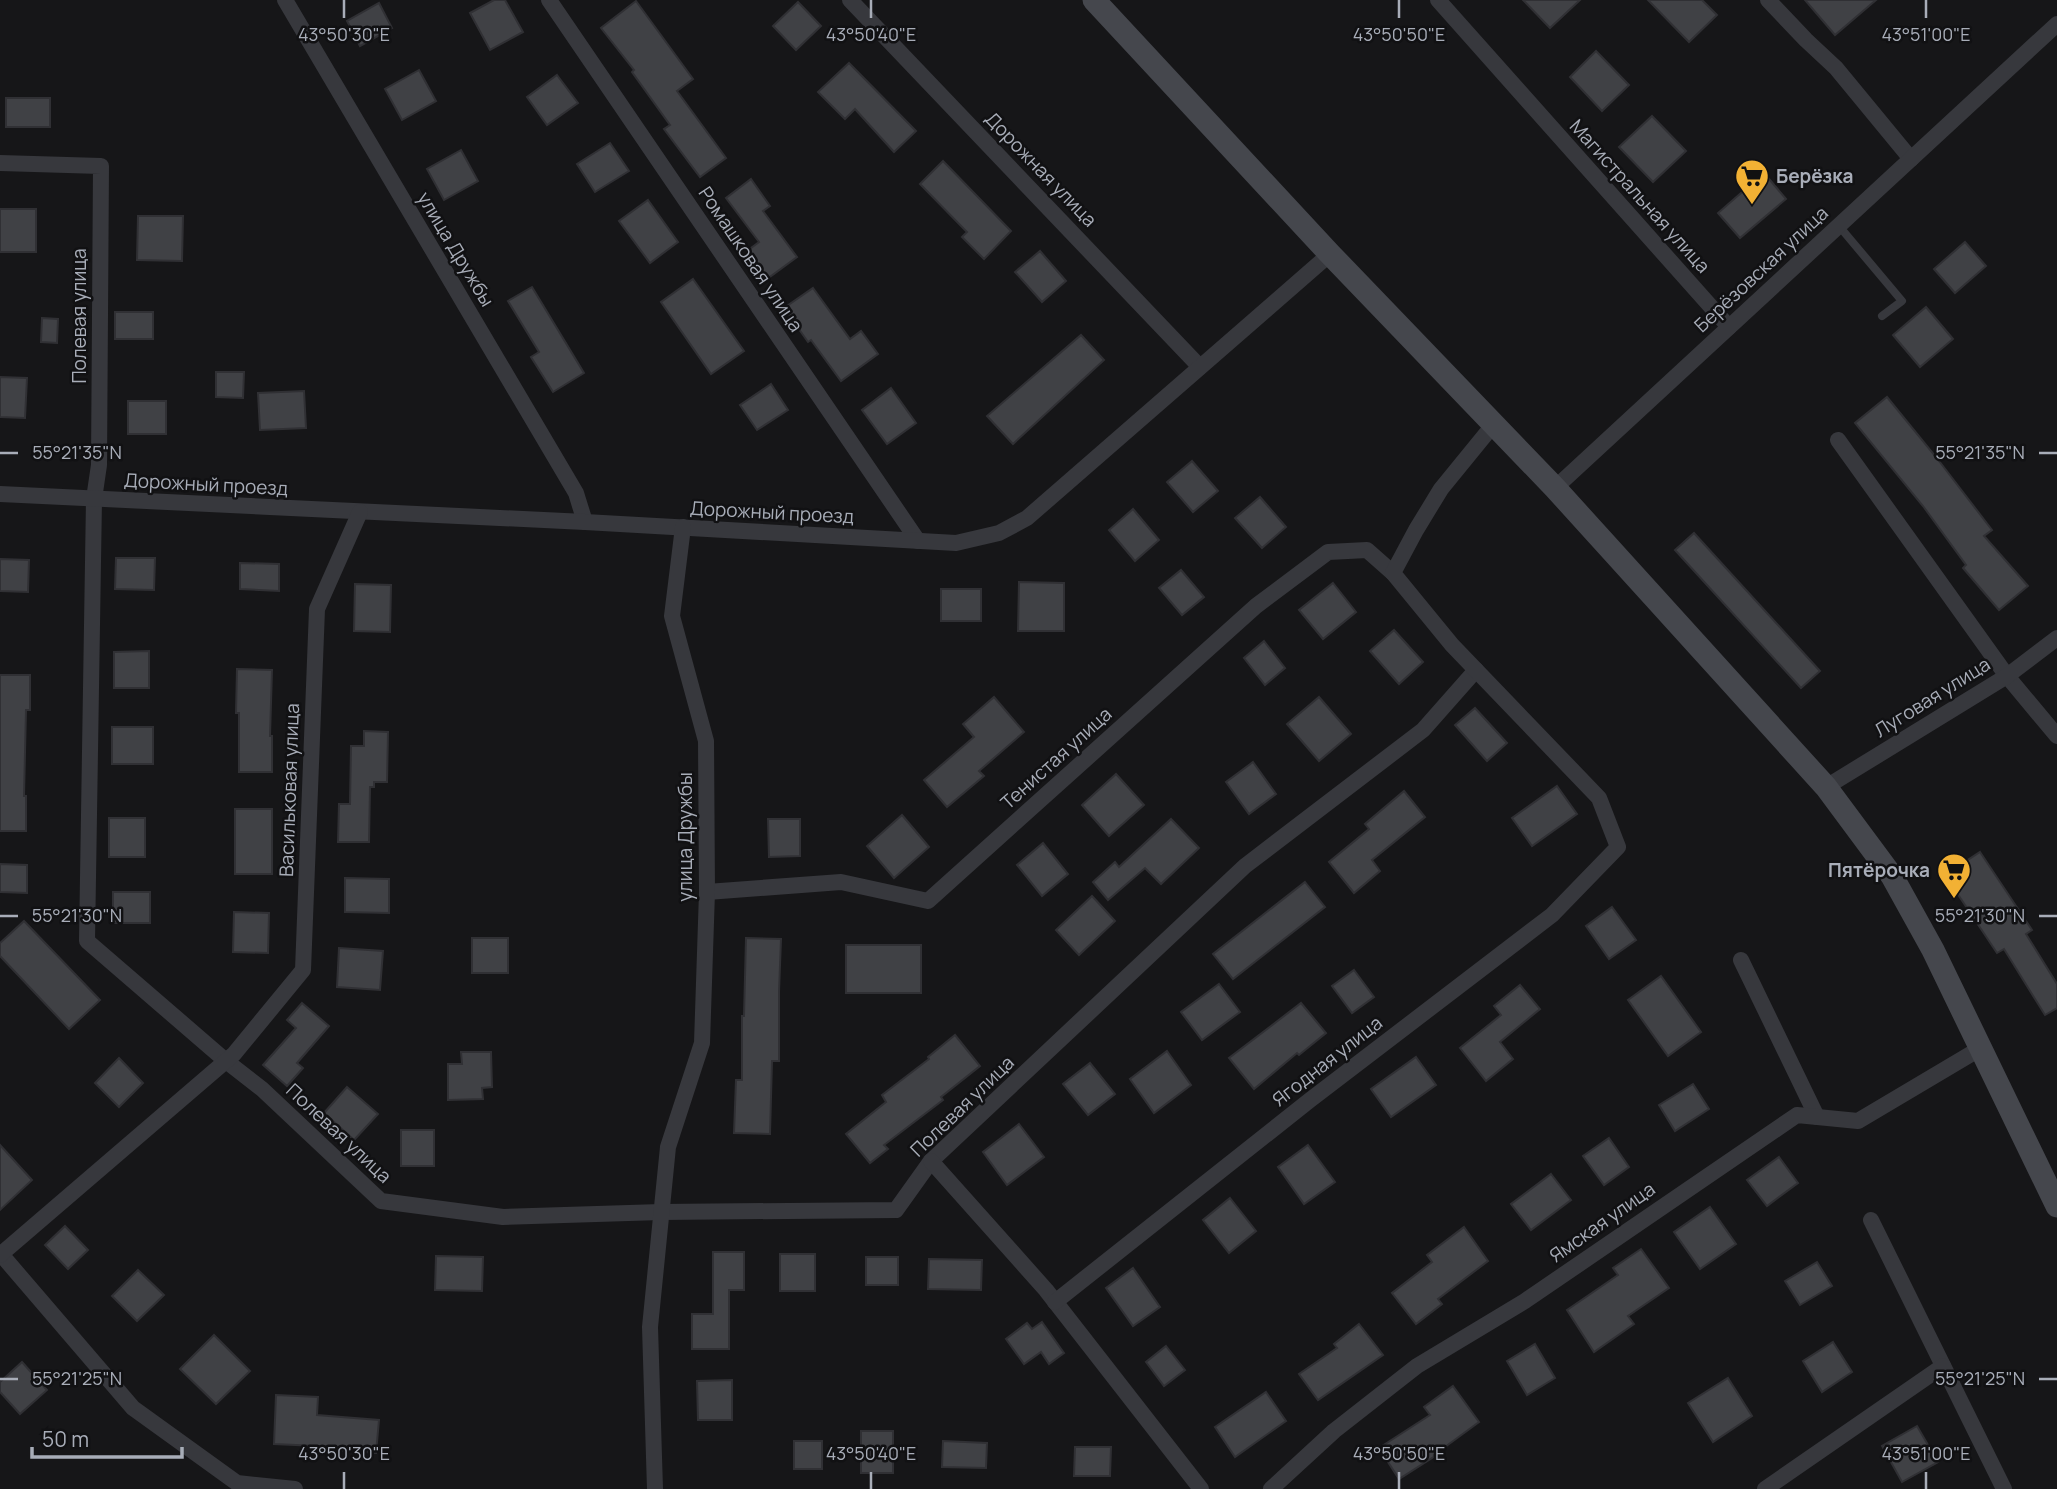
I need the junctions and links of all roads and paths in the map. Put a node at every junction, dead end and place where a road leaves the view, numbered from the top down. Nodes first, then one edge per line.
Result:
1 (285, 0) edge
2 (549, 0) edge
3 (850, 0) edge
4 (1094, 0) edge
5 (1438, 0) edge
6 (1768, 0) edge
7 (2057, 24) edge
8 (1911, 159) junction
9 (0, 163) edge
10 (1839, 226) junction
11 (1329, 254) junction
12 (1882, 316) dead end
13 (1729, 327) junction
14 (1200, 367) junction
15 (1494, 424) junction
16 (1838, 440) dead end
17 (1555, 488) junction
18 (0, 494) edge
19 (96, 499) junction
20 (360, 512) junction
21 (584, 522) junction
22 (683, 527) junction
23 (918, 541) junction
24 (1393, 573) junction
25 (2057, 638) edge
26 (1476, 670) junction
27 (2007, 676) junction
28 (2057, 736) edge
29 (1826, 787) junction
30 (707, 892) junction
31 (1741, 960) dead end
32 (1981, 1048) junction
33 (230, 1057) junction
34 (1817, 1117) junction
35 (931, 1161) junction
36 (2057, 1206) edge
37 (661, 1212) junction
38 (1871, 1220) dead end
39 (0, 1254) edge
40 (1055, 1302) junction
41 (1943, 1366) junction
42 (296, 1489) edge
43 (655, 1489) edge
44 (1201, 1489) edge
45 (1271, 1489) edge
46 (1765, 1489) edge
47 (2004, 1489) edge

1 - 21 street, улица Дружбы
2 - 23 street, Ромашковая улица
3 - 14 street, Дорожная улица
4 - 11 main road
5 - 13 street, Магистральная улица
6 - 8 street
7 - 8 street, Берёзовская улица
8 - 10 street, Берёзовская улица
9 - 19 street, Полевая улица
10 - 12 lane
10 - 13 street, Берёзовская улица
11 - 14 street, Дорожный проезд
11 - 15 main road
13 - 17 street, Берёзовская улица
14 - 23 street, Дорожный проезд
15 - 17 main road
15 - 24 street
16 - 27 street
17 - 29 main road
18 - 19 street, Дорожный проезд
19 - 20 street, Дорожный проезд
19 - 33 street
20 - 21 street, Дорожный проезд
20 - 33 street, Васильковая улица
21 - 22 street, Дорожный проезд
22 - 23 street, Дорожный проезд
22 - 30 street, улица Дружбы
24 - 26 street
24 - 30 street, Тенистая улица
25 - 27 street, Луговая улица
26 - 35 street, Полевая улица
26 - 40 street, Ягодная улица
27 - 28 street
27 - 29 street, Луговая улица
29 - 32 main road
30 - 37 street, улица Дружбы
31 - 34 street
32 - 34 street, Ямская улица
32 - 36 main road
33 - 37 street, Полевая улица
33 - 39 street, Васильковая улица
34 - 45 street, Ямская улица
35 - 37 street, Полевая улица
35 - 40 street
37 - 43 street, улица Дружбы
38 - 41 street
39 - 42 street
40 - 44 street
41 - 46 street
41 - 47 street

